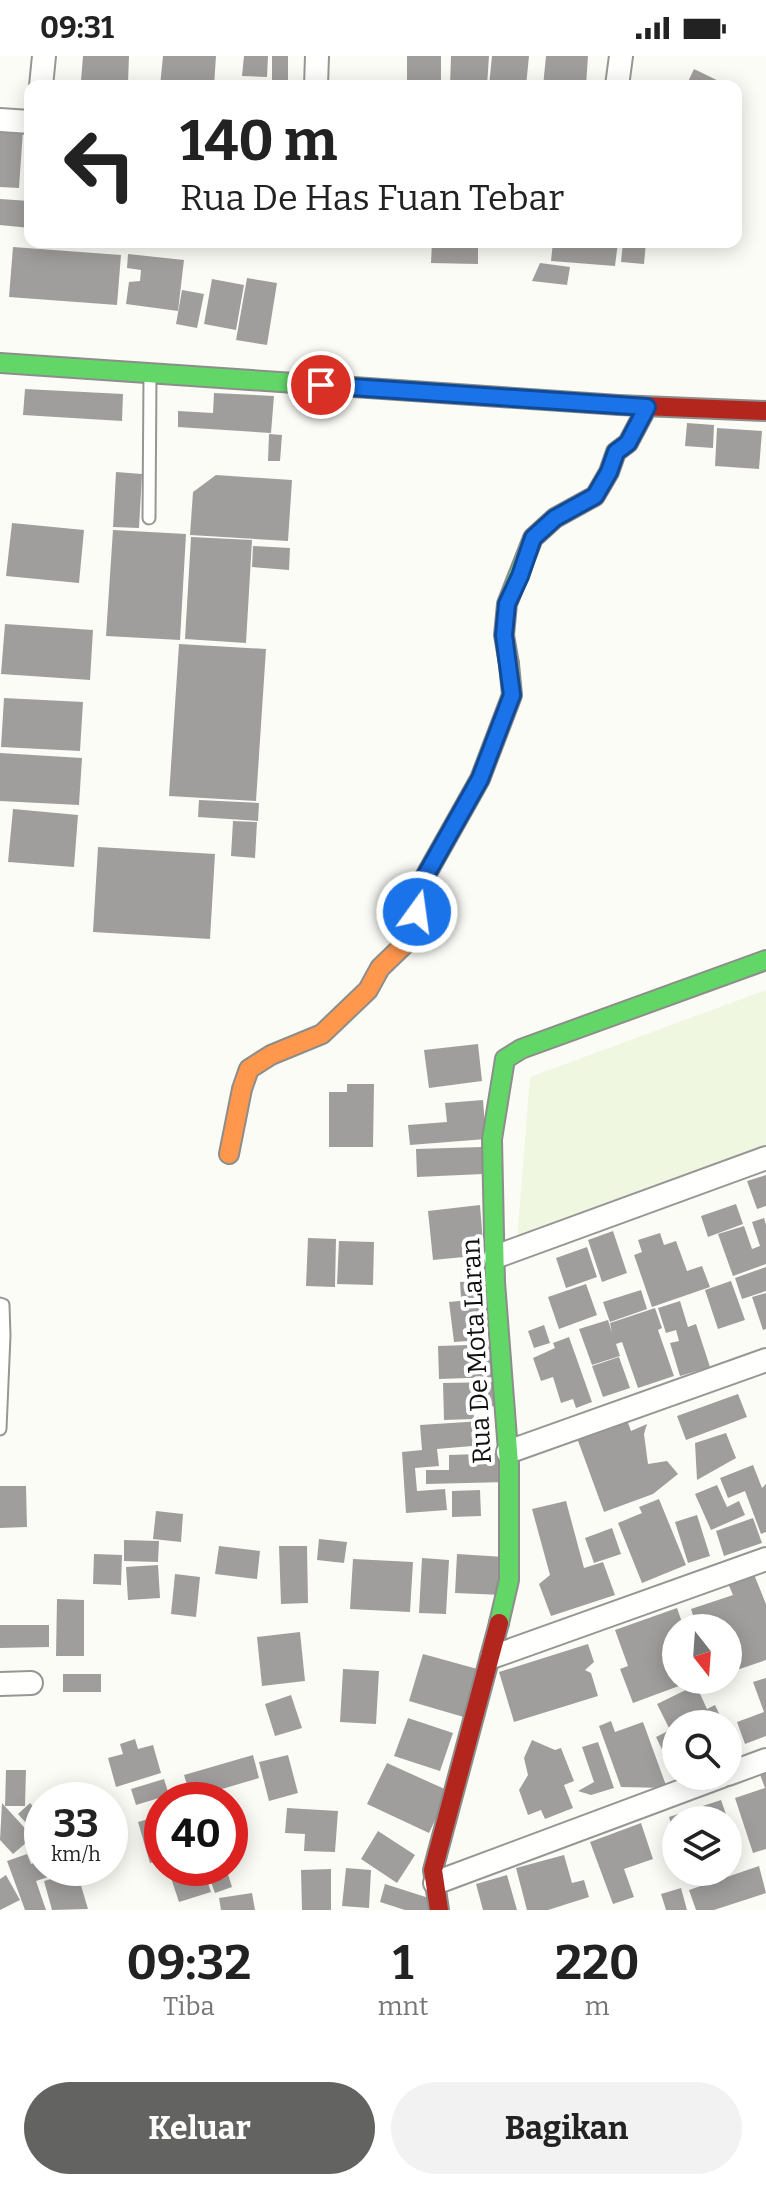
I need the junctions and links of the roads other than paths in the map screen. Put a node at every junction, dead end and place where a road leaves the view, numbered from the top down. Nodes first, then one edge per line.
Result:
1 (44, 56) edge
2 (317, 56) edge
3 (621, 56) edge
4 (42, 80) edge
5 (316, 80) edge
6 (618, 80) edge
7 (0, 120) edge
8 (24, 122) edge
9 (0, 363) edge
10 (150, 371) junction
11 (647, 407) junction
12 (766, 411) edge
13 (149, 518) dead end
14 (766, 960) edge
15 (229, 1154) dead end
16 (766, 1158) edge
17 (495, 1257) junction
18 (0, 1304) edge
19 (766, 1360) edge
20 (0, 1429) edge
21 (508, 1452) junction
22 (766, 1559) edge
23 (492, 1657) junction
24 (31, 1683) dead end
25 (0, 1684) edge
26 (766, 1760) edge
27 (742, 1769) edge
28 (684, 1790) edge
29 (435, 1883) junction
30 (439, 1910) edge

1 - 4 street
2 - 5 street
3 - 6 street
7 - 8 street
9 - 10 street
10 - 11 street
10 - 13 lane
11 - 12 street
11 - 15 street
14 - 17 street, Rua De Mota Laran
16 - 17 street
17 - 21 street, Rua De Mota Laran
18 - 20 lane
19 - 21 street
21 - 23 street, Rua De Mota Laran
22 - 23 street
23 - 29 street, Rua De Mota Laran
24 - 25 street
26 - 27 street
28 - 29 street
29 - 30 street, Rua De Mota Laran

